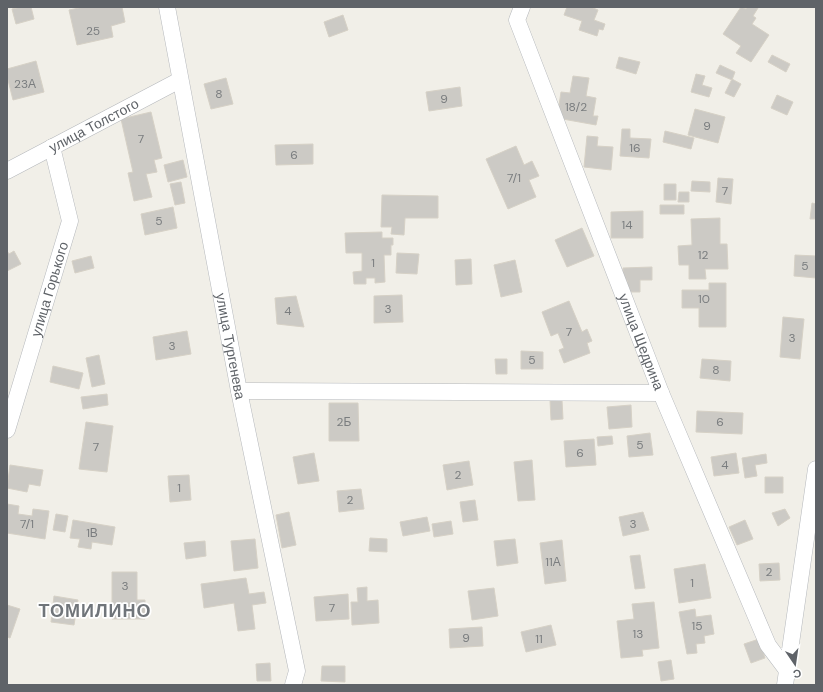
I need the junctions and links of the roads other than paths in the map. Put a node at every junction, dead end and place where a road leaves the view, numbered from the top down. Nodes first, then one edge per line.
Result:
1 (167, 7) edge
2 (522, 7) edge
3 (180, 80) junction
4 (52, 147) junction
5 (7, 171) edge
6 (239, 391) junction
7 (661, 393) junction
8 (7, 430) edge
9 (816, 469) edge
10 (786, 669) junction
11 (293, 685) edge
12 (785, 685) edge

1 - 3 street, улица Тургенева
2 - 7 street, улица Щедрина
3 - 4 street, улица Толстого
3 - 6 street, улица Тургенева
4 - 5 street, улица Толстого
4 - 8 street, улица Горького
6 - 7 street
6 - 11 street, улица Тургенева
7 - 10 street, улица Щедрина
9 - 10 street
10 - 12 street

